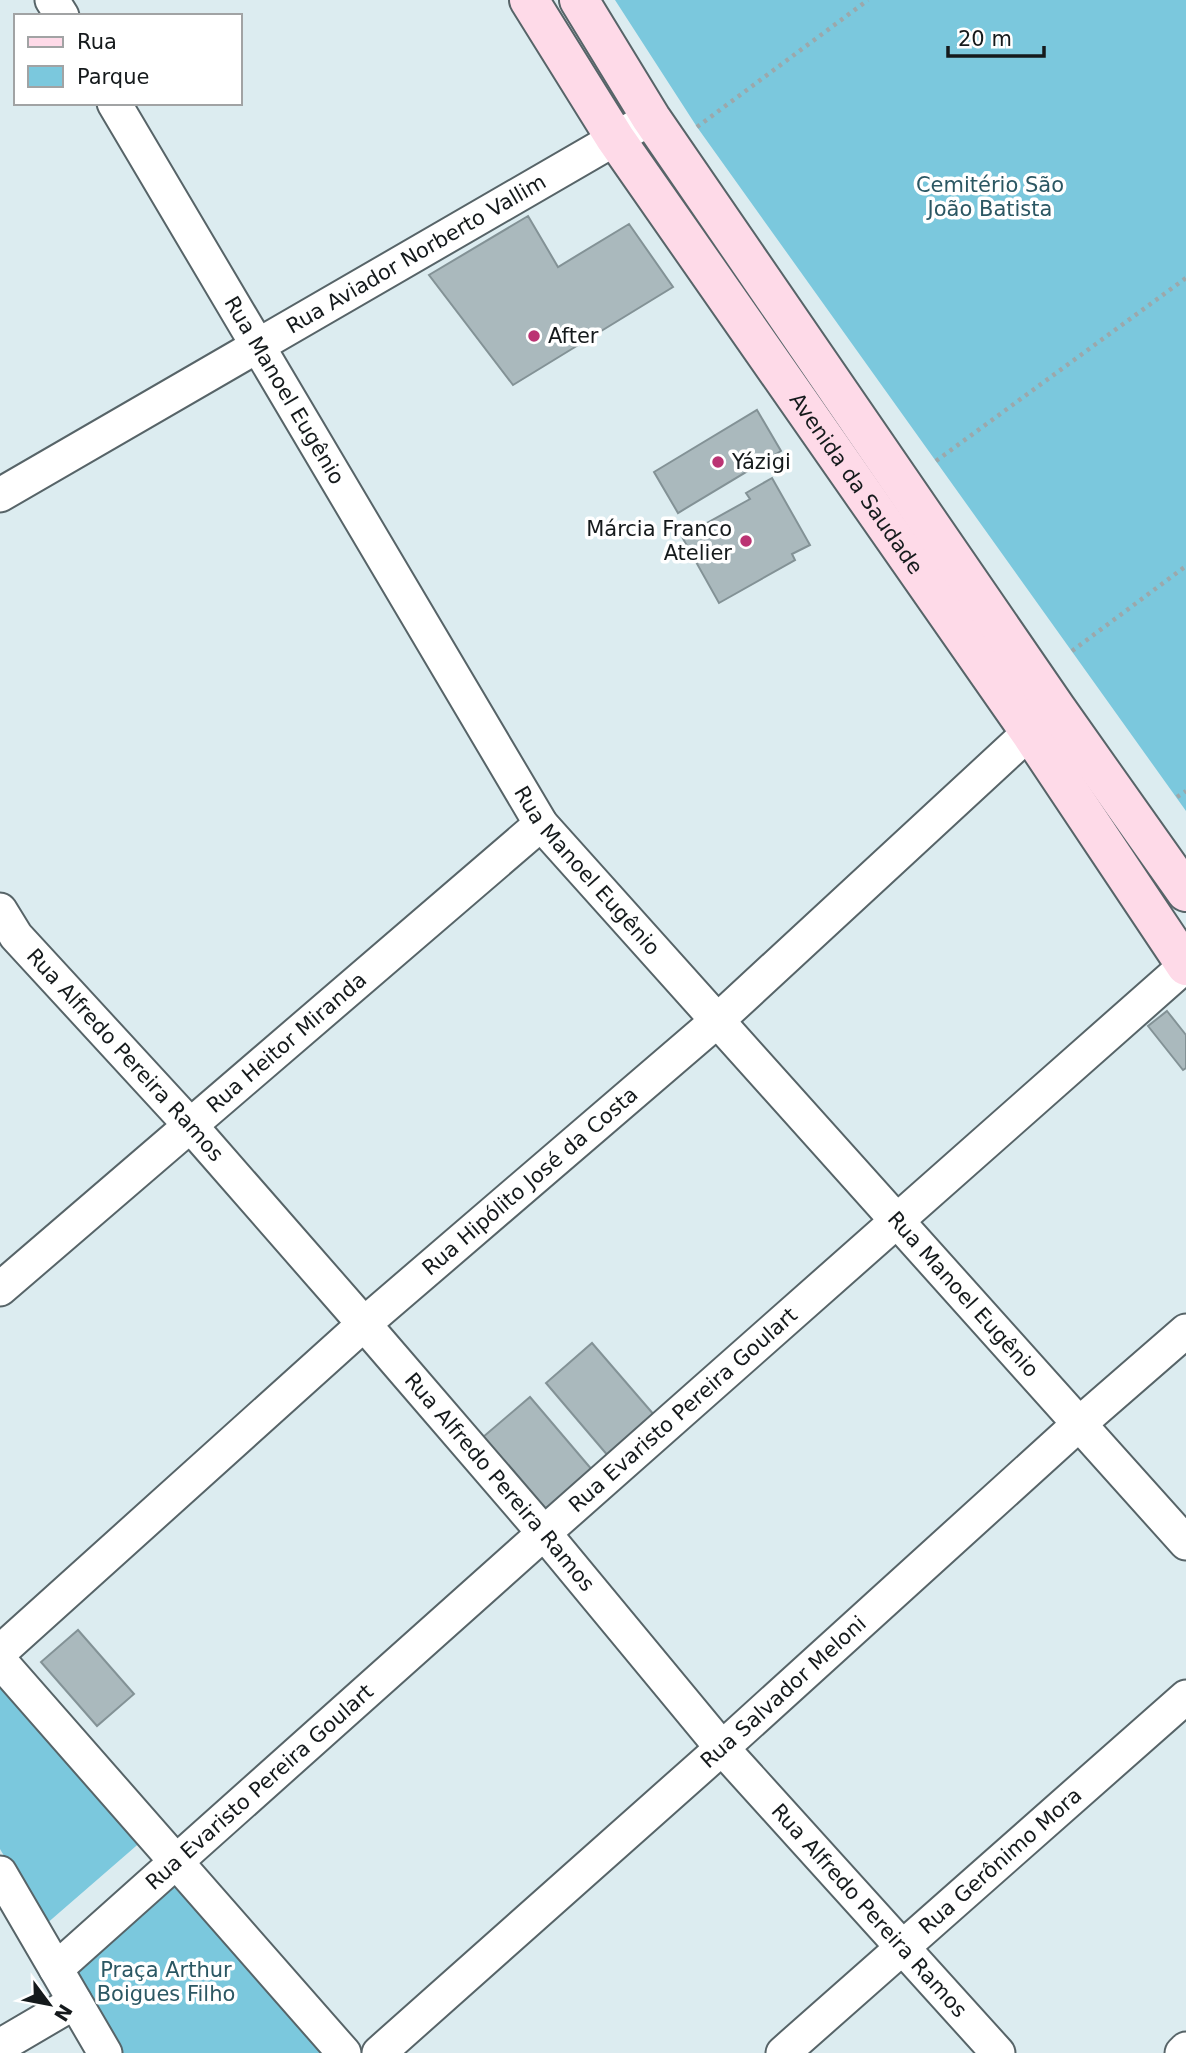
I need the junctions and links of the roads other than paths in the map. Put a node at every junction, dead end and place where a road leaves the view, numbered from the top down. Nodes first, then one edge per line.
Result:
1 (529, 0) edge
2 (579, 0) edge
3 (115, 105) edge
4 (651, 118) junction
5 (615, 138) junction
6 (258, 345) junction
7 (0, 495) edge
8 (1043, 721) junction
9 (541, 824) junction
10 (1186, 892) edge
11 (5, 931) edge
12 (1186, 965) edge
13 (718, 1020) junction
14 (190, 1125) junction
15 (898, 1222) junction
16 (0, 1289) edge
17 (364, 1324) junction
18 (1186, 1331) edge
19 (1079, 1424) junction
20 (544, 1533) junction
21 (1186, 1543) edge
22 (0, 1652) edge
23 (0, 1661) edge
24 (1186, 1697) edge
25 (722, 1748) junction
26 (176, 1862) junction
27 (0, 1874) edge
28 (902, 1947) junction
29 (56, 1969) junction
30 (75, 2003) junction
31 (0, 2046) edge
32 (1186, 2049) edge
33 (105, 2053) edge
34 (344, 2053) edge
35 (379, 2053) edge
36 (783, 2053) edge
37 (999, 2053) edge
38 (1182, 2053) edge

1 - 5 street, Avenida da Saudade
2 - 4 street, Avenida da Saudade
3 - 6 street, Rua Manoel Eugênio
4 - 5 street, Rua Aviador Norberto Vallim
4 - 8 street, Avenida da Saudade
5 - 6 street, Rua Aviador Norberto Vallim
5 - 8 street, Avenida da Saudade
6 - 7 street, Rua Aviador Norberto Vallim
6 - 9 street, Rua Manoel Eugênio
8 - 10 street, Avenida da Saudade
8 - 12 street, Avenida da Saudade
8 - 13 street, Rua Hipólito José da Costa
9 - 13 street, Rua Manoel Eugênio
9 - 14 street, Rua Heitor Miranda
11 - 14 street, Rua Alfredo Pereira Ramos
12 - 15 street, Rua Evaristo Pereira Goulart
13 - 15 street, Rua Manoel Eugênio
13 - 17 street, Rua Hipólito José da Costa
14 - 16 street, Rua Heitor Miranda
14 - 17 street, Rua Alfredo Pereira Ramos
15 - 19 street, Rua Manoel Eugênio
15 - 20 street, Rua Evaristo Pereira Goulart
17 - 20 street, Rua Alfredo Pereira Ramos
17 - 22 street, Rua Hipólito José da Costa
18 - 19 street, Rua Salvador Meloni
19 - 21 street, Rua Manoel Eugênio
19 - 25 street, Rua Salvador Meloni
20 - 25 street, Rua Alfredo Pereira Ramos
20 - 26 street, Rua Evaristo Pereira Goulart
23 - 26 street
24 - 28 street, Rua Gerônimo Mora
25 - 28 street, Rua Alfredo Pereira Ramos
25 - 35 street, Rua Salvador Meloni
26 - 29 street, Rua Evaristo Pereira Goulart
26 - 34 street
27 - 29 street
28 - 36 street, Rua Gerônimo Mora
28 - 37 street, Rua Alfredo Pereira Ramos
29 - 30 street
30 - 31 street
30 - 33 street
32 - 38 street

